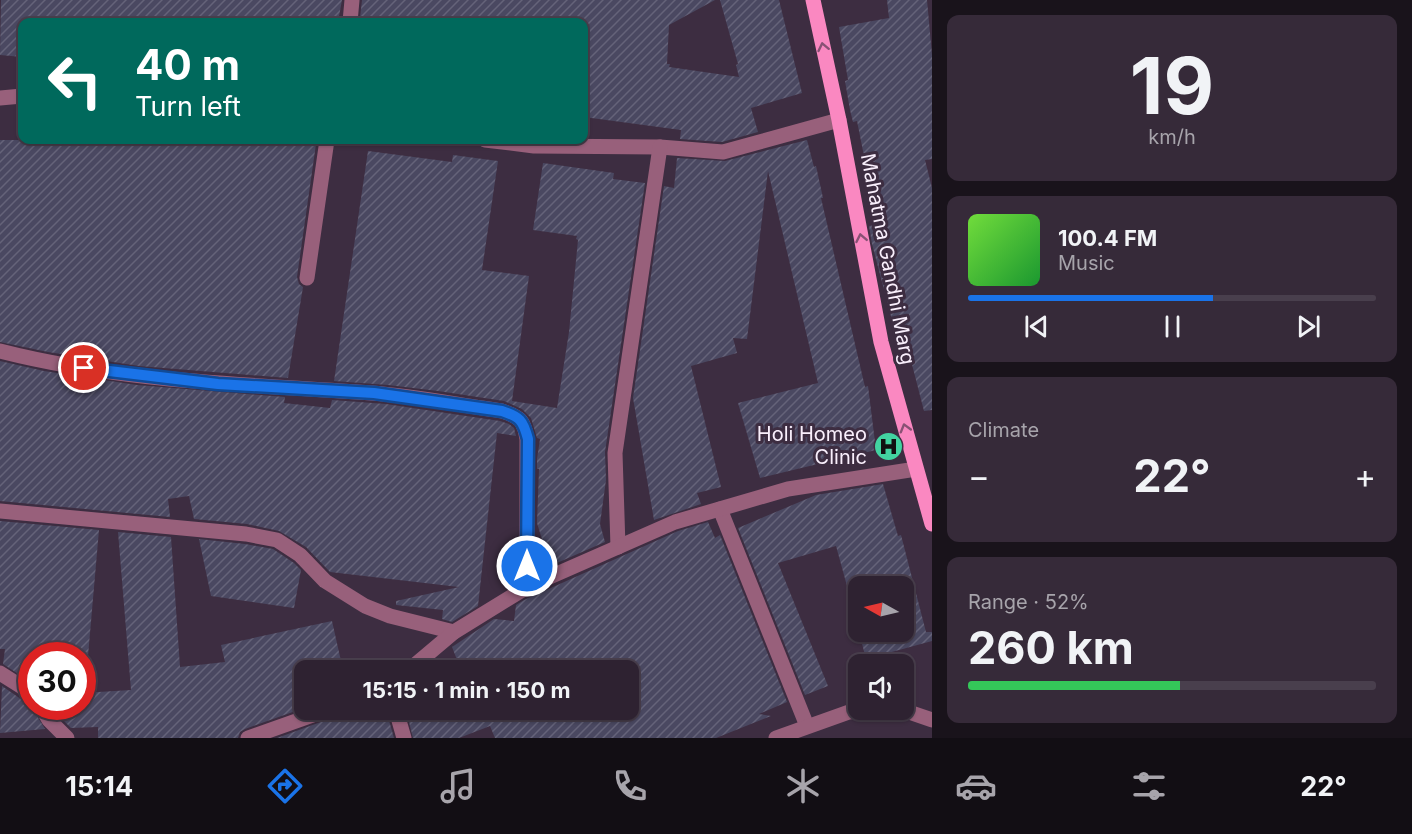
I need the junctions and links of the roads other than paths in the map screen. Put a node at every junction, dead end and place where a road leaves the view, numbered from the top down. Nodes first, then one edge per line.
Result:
1 (352, 0) edge
2 (813, 0) edge
3 (350, 18) edge
4 (18, 96) edge
5 (0, 98) edge
6 (839, 120) junction
7 (326, 144) edge
8 (518, 144) edge
9 (660, 147) junction
10 (307, 278) dead end
11 (0, 351) edge
12 (916, 469) junction
13 (720, 509) junction
14 (0, 512) edge
15 (932, 524) edge
16 (618, 547) junction
17 (527, 587) junction
18 (454, 632) junction
19 (421, 660) edge
20 (0, 673) edge
21 (18, 684) edge
22 (848, 712) edge
23 (914, 714) edge
24 (49, 720) edge
25 (299, 720) edge
26 (399, 720) edge
27 (932, 720) edge
28 (807, 726) junction
29 (67, 738) edge
30 (248, 738) edge
31 (404, 738) edge
32 (776, 738) edge

1 - 3 street
6 -> 2 main road, Mahatma Gandhi Marg
4 - 5 street
6 - 9 street
12 -> 6 main road, Mahatma Gandhi Marg
7 - 10 street
8 - 9 street
9 - 16 street
11 - 17 street
12 - 13 street
12 - 15 main road, Mahatma Gandhi Marg
13 - 16 street
13 - 28 street
14 - 18 street
16 - 17 street
17 - 18 street
18 - 19 street
20 - 21 street
22 - 28 street
23 - 27 street
24 - 29 street
25 - 30 street
26 - 31 street
28 - 32 street

